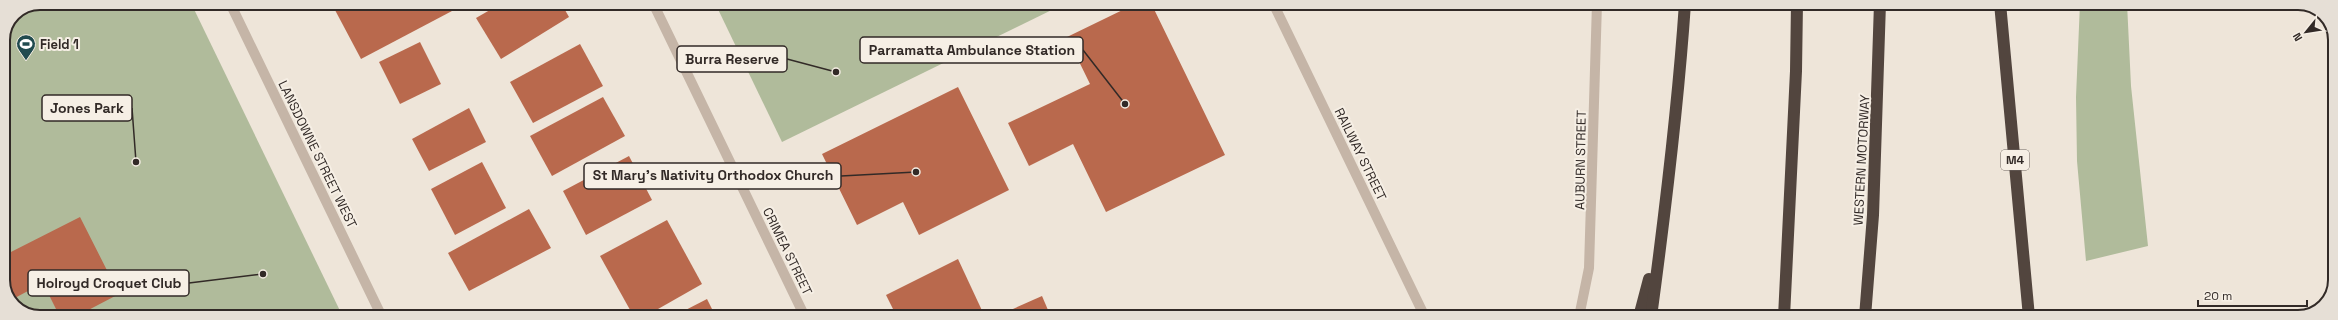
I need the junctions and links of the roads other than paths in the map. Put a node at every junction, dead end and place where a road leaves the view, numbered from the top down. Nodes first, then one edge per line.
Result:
1 (233, 10) edge
2 (656, 10) edge
3 (1276, 10) edge
4 (1597, 10) edge
5 (1685, 10) edge
6 (1797, 10) edge
7 (1880, 10) edge
8 (2001, 10) edge
9 (1663, 229) junction
10 (379, 310) edge
11 (802, 310) edge
12 (1422, 310) edge
13 (1580, 310) edge
14 (1641, 310) edge
15 (1651, 310) edge
16 (1784, 310) edge
17 (1866, 310) edge
18 (2028, 310) edge

1 - 10 street, LANSDOWNE STREET WEST
2 - 11 street, CRIMEA STREET
3 - 12 street, RAILWAY STREET
4 - 13 street, AUBURN STREET
5 - 9 highway
6 - 16 highway
7 - 17 highway, WESTERN MOTORWAY
8 - 18 highway, M4
9 - 14 highway
9 - 15 highway

